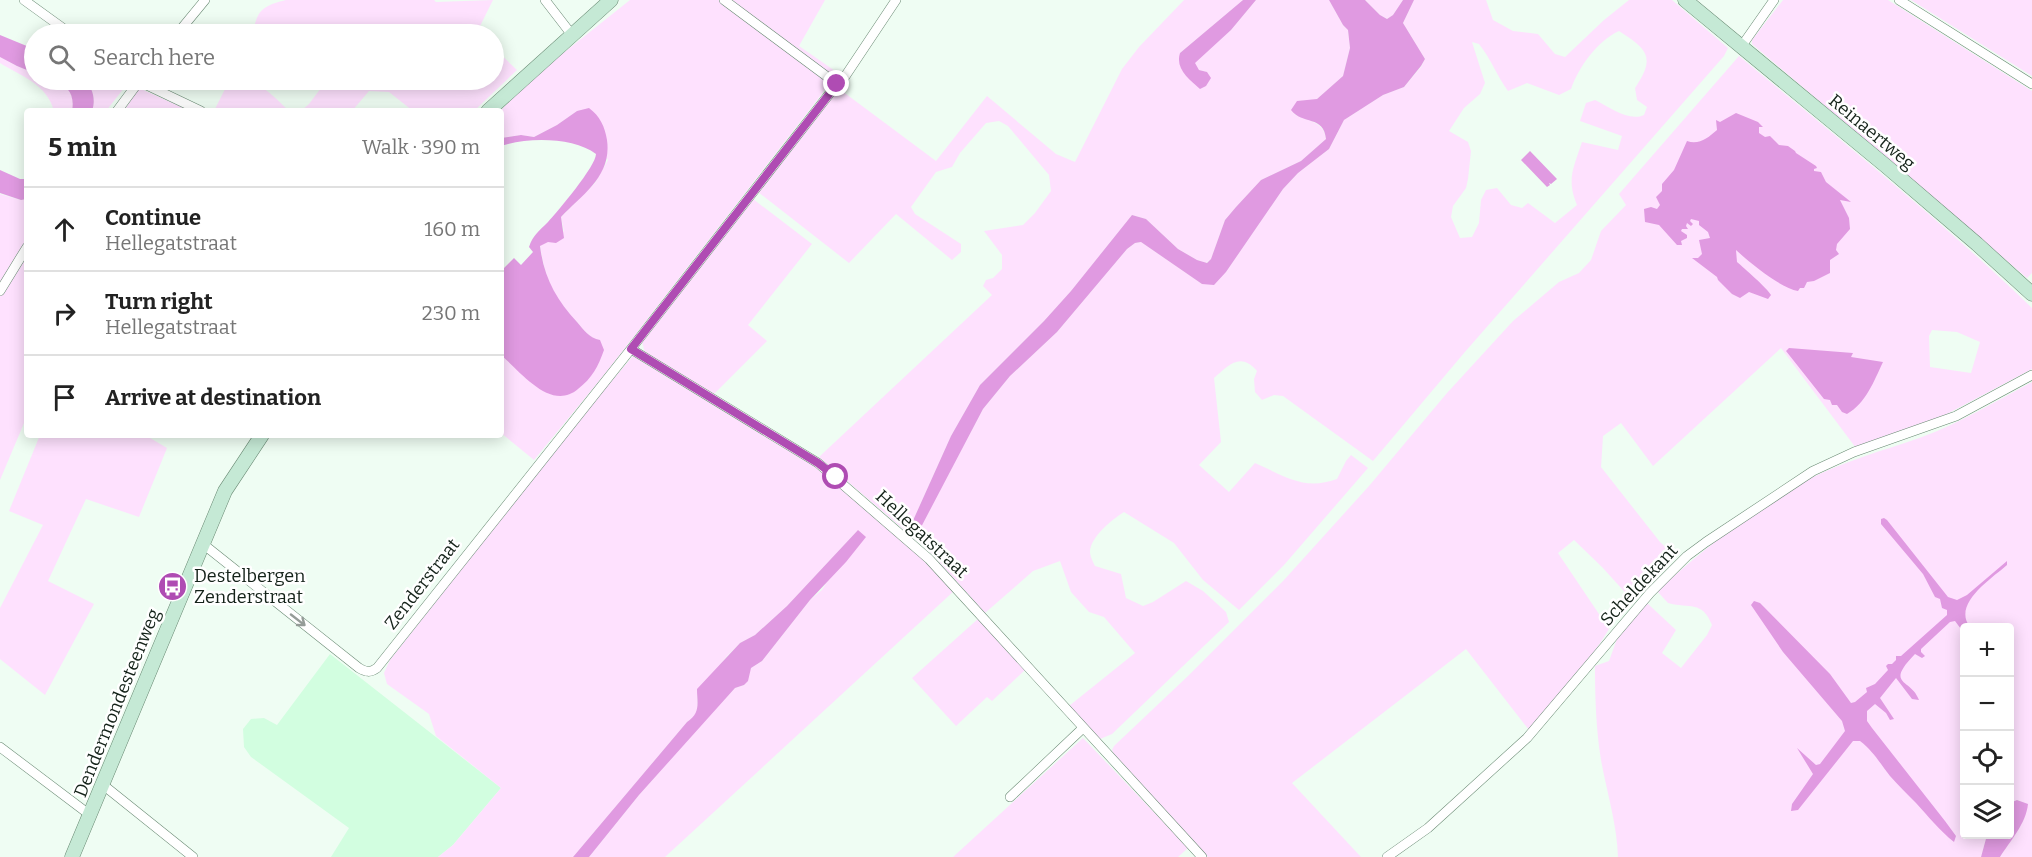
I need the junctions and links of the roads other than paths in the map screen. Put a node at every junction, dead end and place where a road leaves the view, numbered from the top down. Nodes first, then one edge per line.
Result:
1 (24, 0) edge
2 (205, 0) edge
3 (545, 0) edge
4 (611, 0) edge
5 (724, 0) edge
6 (896, 0) edge
7 (1685, 0) edge
8 (1774, 0) edge
9 (1899, 0) edge
10 (57, 24) edge
11 (185, 24) edge
12 (572, 35) junction
13 (1741, 47) junction
14 (837, 84) junction
15 (2032, 84) edge
16 (131, 90) edge
17 (158, 90) edge
18 (119, 108) edge
19 (195, 108) edge
20 (491, 108) edge
21 (24, 252) edge
22 (2030, 289) edge
23 (0, 291) edge
24 (631, 349) junction
25 (2032, 375) edge
26 (260, 438) edge
27 (202, 544) junction
28 (1083, 728) junction
29 (0, 747) edge
30 (102, 784) junction
31 (1010, 798) dead end
32 (90, 815) junction
33 (72, 857) edge
34 (193, 857) edge
35 (1202, 857) edge
36 (1387, 857) edge

1 - 10 street
2 - 11 street
3 - 12 street
4 - 12 main road
5 - 14 street
6 - 14 street
7 - 13 main road, Reinaertweg
8 - 13 street
9 - 15 street
12 - 20 main road
13 - 22 main road, Reinaertweg
14 - 24 street
16 - 18 street
17 - 19 street
21 - 23 street
27 -> 24 street, Zenderstraat
24 - 28 street, Hellegatstraat
25 - 36 street, Scheldekant
26 - 27 main road, Dendermondesteenweg
27 - 30 main road, Dendermondesteenweg
28 - 31 street
28 - 35 street, Hellegatstraat
29 - 32 street
30 - 32 main road, Dendermondesteenweg
30 - 34 street
32 - 33 main road, Dendermondesteenweg

